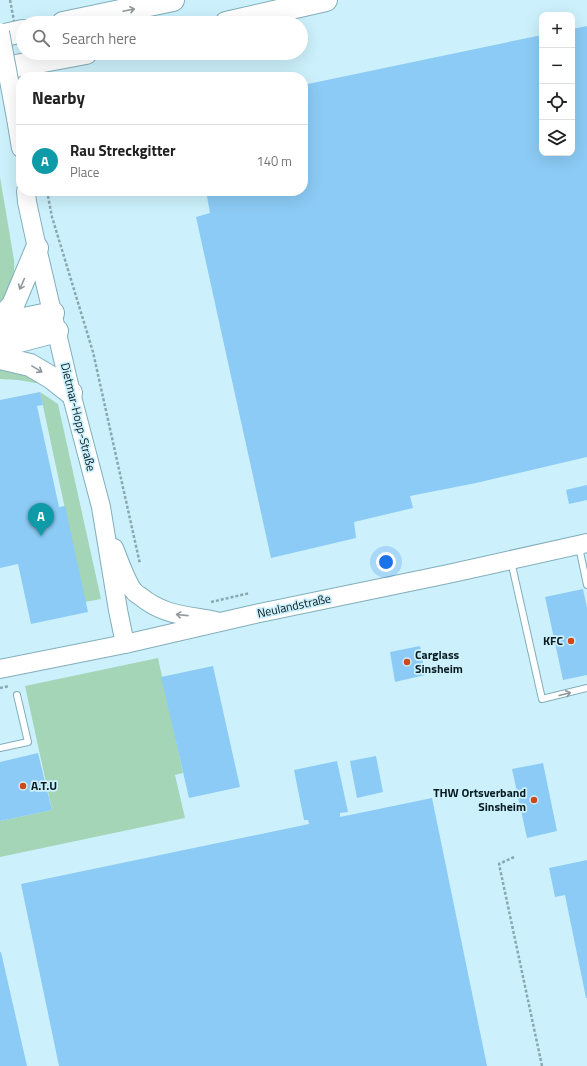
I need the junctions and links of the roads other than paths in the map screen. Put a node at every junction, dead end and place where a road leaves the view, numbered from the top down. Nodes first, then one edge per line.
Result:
1 (173, 0) edge
2 (326, 0) edge
3 (96, 16) edge
4 (256, 16) edge
5 (0, 32) edge
6 (16, 33) edge
7 (0, 36) edge
8 (48, 60) edge
9 (0, 69) edge
10 (16, 118) edge
11 (26, 196) edge
12 (37, 248) junction
13 (0, 319) edge
14 (55, 322) junction
15 (0, 324) edge
16 (0, 346) edge
17 (0, 358) edge
18 (71, 393) junction
19 (101, 507) junction
20 (583, 544) edge
21 (511, 560) junction
22 (587, 585) edge
23 (221, 623) junction
24 (125, 644) junction
25 (0, 669) edge
26 (587, 688) edge
27 (17, 695) dead end
28 (0, 748) edge

3 -> 1 highway
2 - 4 highway
5 - 10 street, bridge
6 - 7 highway
8 - 9 highway
11 - 12 street, Dietmar-Hopp-Straße
12 -> 13 highway
12 - 14 street, Dietmar-Hopp-Straße
14 - 15 highway
14 - 16 highway
14 - 18 street, Dietmar-Hopp-Straße
17 -> 18 highway
18 - 19 street, Dietmar-Hopp-Straße
23 -> 19 street
19 - 24 street, Dietmar-Hopp-Straße
20 - 21 street, Neulandstraße
20 - 22 lane
21 - 23 street, Neulandstraße
21 -> 26 lane
23 - 24 street, Neulandstraße
24 - 25 street, Neulandstraße
27 - 28 lane

